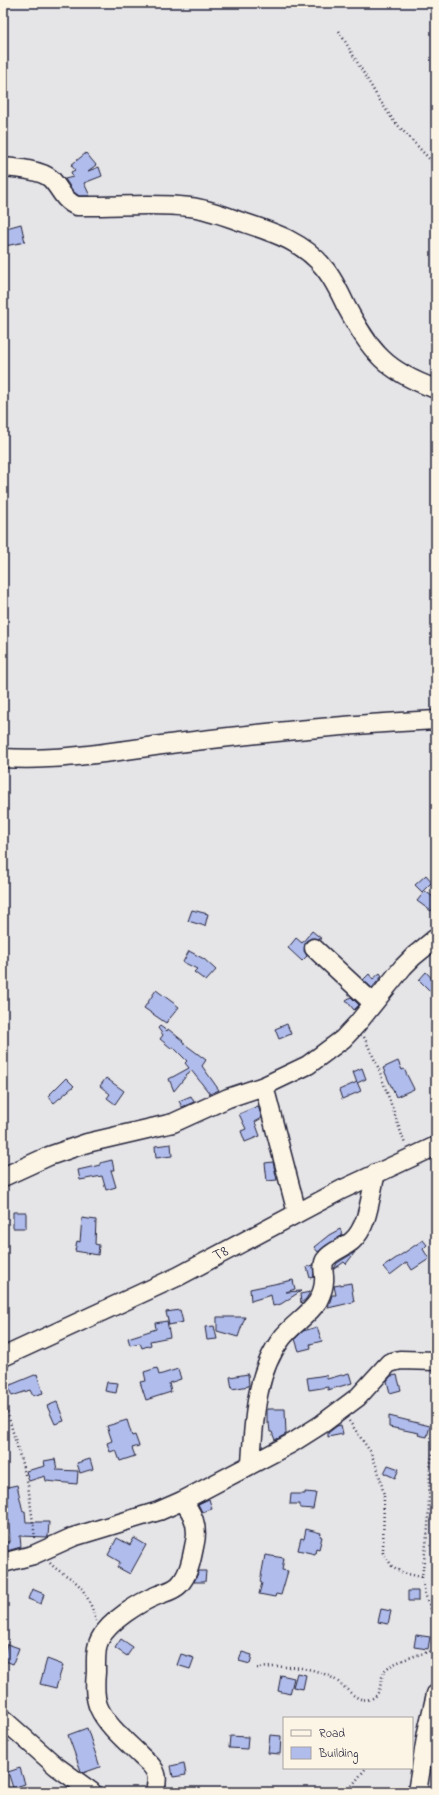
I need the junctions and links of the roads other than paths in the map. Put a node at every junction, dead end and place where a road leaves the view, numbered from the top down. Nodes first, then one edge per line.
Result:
1 (3, 167) edge
2 (436, 390) edge
3 (436, 720) edge
4 (3, 758) edge
5 (436, 938) edge
6 (314, 948) dead end
7 (373, 1003) junction
8 (264, 1086) junction
9 (436, 1146) edge
10 (376, 1174) junction
11 (3, 1177) edge
12 (297, 1213) junction
13 (3, 1357) edge
14 (436, 1361) edge
15 (251, 1463) junction
16 (182, 1501) junction
17 (3, 1563) edge
18 (436, 1694) edge
19 (3, 1719) edge
20 (92, 1792) edge
21 (155, 1792) edge
22 (417, 1792) edge

1 - 2 street
3 - 4 street
5 - 7 street
6 - 7 street
7 - 8 street
8 - 11 street
8 - 12 street
9 - 10 street, T8
10 - 12 street, T8
10 - 15 street
12 - 13 street, T8
14 - 15 street
15 - 16 street
16 - 17 street
16 - 21 street
18 - 22 street
19 - 20 street

